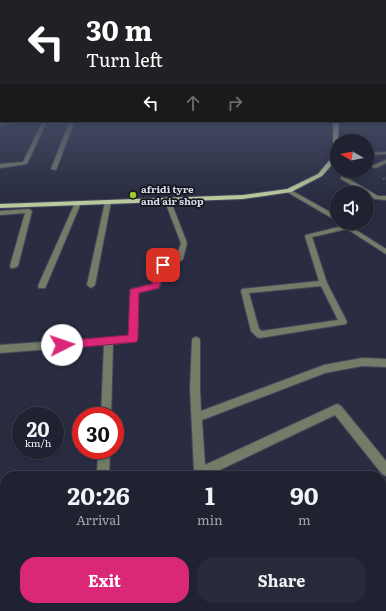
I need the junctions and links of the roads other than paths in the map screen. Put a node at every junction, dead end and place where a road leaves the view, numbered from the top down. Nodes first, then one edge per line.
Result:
1 (37, 139) edge
2 (66, 139) edge
3 (386, 153) edge
4 (374, 154) edge
5 (386, 161) edge
6 (330, 163) edge
7 (0, 166) edge
8 (374, 167) edge
9 (54, 169) dead end
10 (343, 178) edge
11 (289, 191) junction
12 (386, 198) edge
13 (167, 200) junction
14 (108, 202) junction
15 (78, 203) junction
16 (0, 206) edge
17 (0, 213) edge
18 (330, 215) edge
19 (330, 230) edge
20 (353, 230) edge
21 (386, 252) edge
22 (14, 266) dead end
23 (323, 283) junction
24 (91, 285) dead end
25 (42, 286) dead end
26 (196, 340) dead end
27 (109, 341) junction
28 (0, 349) edge
29 (386, 363) edge
30 (106, 407) edge
31 (197, 417) junction
32 (104, 459) edge
33 (386, 470) edge
34 (103, 471) edge
35 (197, 471) edge
36 (203, 471) edge

1 - 7 street
2 - 9 street
3 - 4 street
5 - 8 street
6 - 11 main road
10 - 12 street
11 - 13 main road
11 - 18 street
13 - 14 main road
13 - 27 street
14 - 15 main road
14 - 24 street
15 - 16 main road
15 - 25 street
17 - 22 street
19 - 23 street
20 - 21 street
23 - 23 street
26 - 31 street
27 - 28 street
27 - 30 street
29 - 31 street
31 - 35 street
32 - 34 street
33 - 36 street

